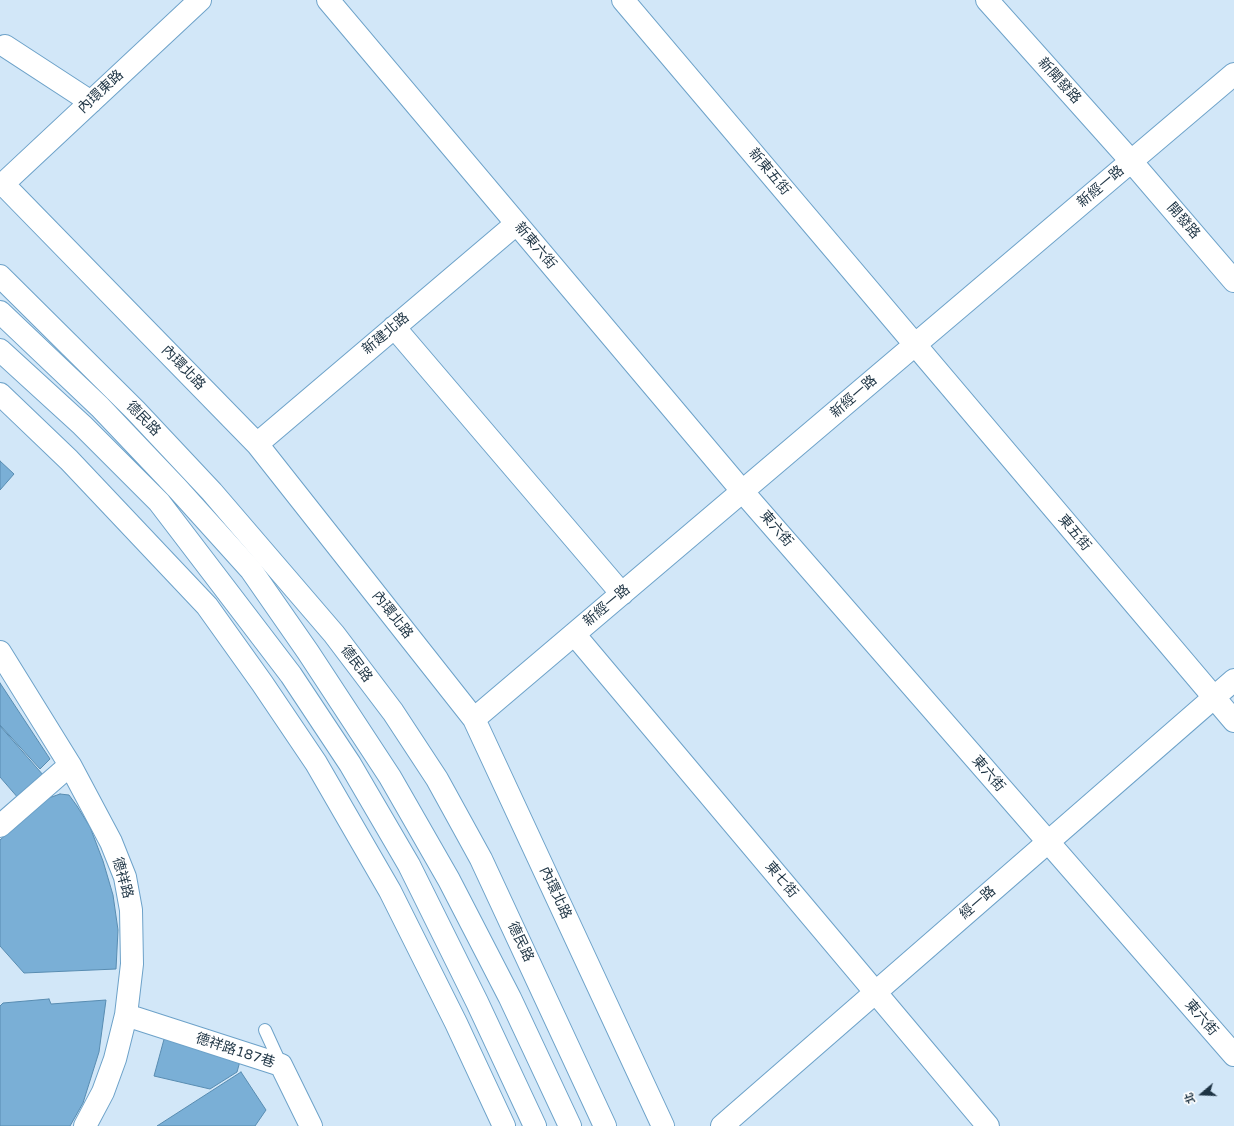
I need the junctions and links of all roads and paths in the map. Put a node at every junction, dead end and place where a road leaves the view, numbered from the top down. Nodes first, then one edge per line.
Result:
1 (200, 0) edge
2 (328, 0) edge
3 (623, 0) edge
4 (987, 0) edge
5 (6, 46) dead end
6 (1234, 74) edge
7 (91, 102) junction
8 (1131, 161) junction
9 (3, 184) joint
10 (516, 224) junction
11 (0, 276) edge
12 (1234, 281) edge
13 (0, 312) edge
14 (394, 327) junction
15 (915, 345) junction
16 (0, 350) edge
17 (0, 394) edge
18 (257, 444) junction
19 (743, 492) junction
20 (622, 594) junction
21 (574, 634) junction
22 (0, 652) edge
23 (1234, 680) edge
24 (1214, 698) junction
25 (474, 719) junction
26 (1234, 721) edge
27 (70, 765) junction
28 (0, 826) edge
29 (1047, 842) junction
30 (875, 992) junction
31 (126, 1015) junction
32 (265, 1030) dead end
33 (1234, 1055) edge
34 (281, 1065) junction
35 (85, 1126) edge
36 (310, 1126) edge
37 (504, 1126) edge
38 (535, 1126) edge
39 (570, 1126) edge
40 (605, 1126) edge
41 (663, 1126) edge
42 (722, 1126) edge
43 (988, 1126) edge

1 - 7 street, 內環東路
2 - 10 street, 新東六街
3 - 15 street, 新東五街
4 - 8 street, 新開發路
5 - 7 street
6 - 8 street, 新經一路
7 - 9 street, 內環東路
8 - 12 street, 開發路
8 - 15 street, 新經一路
9 - 18 street, 內環北路
10 - 14 street, 新建北路
10 - 19 street, 新東六街
11 - 40 street, 德民路
13 - 39 street, 德民路
14 - 18 street, 新建北路
14 - 20 street
15 - 19 street, 新經一路
15 - 24 street, 東五街
16 - 38 street
17 - 37 street
18 - 25 street, 內環北路
19 - 20 street, 新經一路
19 - 29 street, 東六街
20 - 21 street, 新經一路
21 - 25 street, 新經一路
21 - 30 street, 東七街
22 - 27 street, 德祥路
23 - 24 street, 經一路
24 - 26 street, 東五街
24 - 29 street, 經一路
25 - 41 street, 內環北路
27 - 28 street
27 - 31 street, 德祥路
29 - 30 street, 經一路
29 - 33 street, 東六街
30 - 42 street, 經一路
30 - 43 street, 東七街
31 - 34 street, 德祥路187巷
31 - 35 street, 德祥路
32 - 34 lane
34 - 36 street, 德祥路187巷

